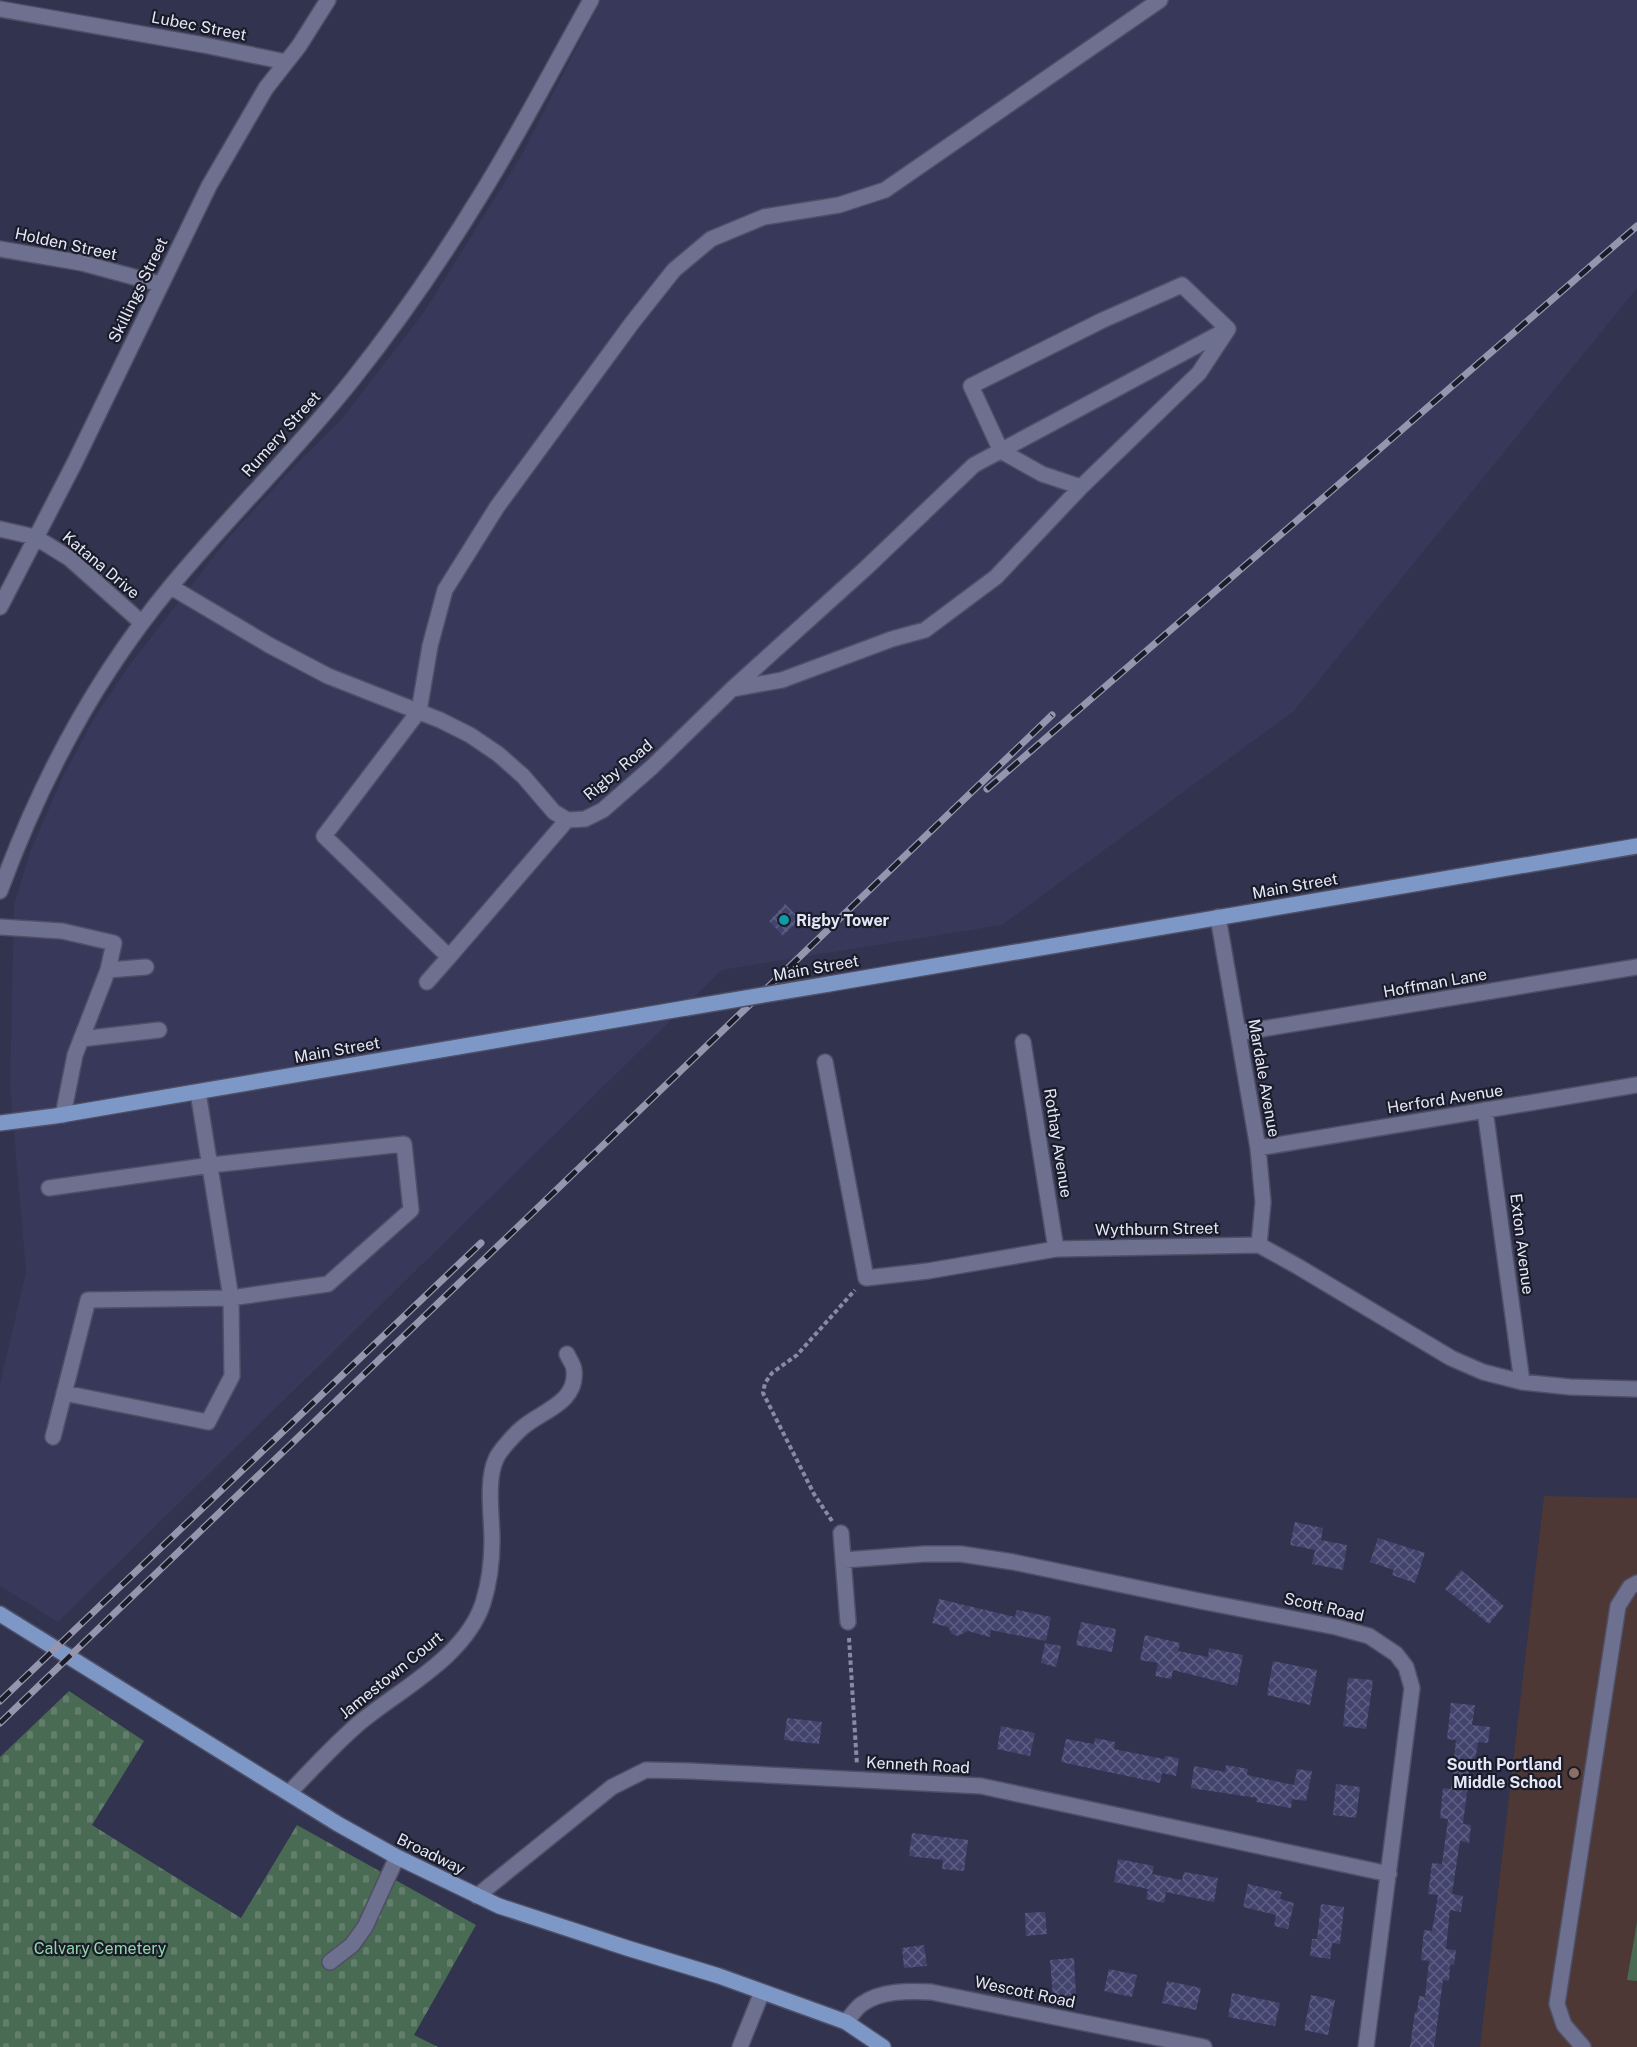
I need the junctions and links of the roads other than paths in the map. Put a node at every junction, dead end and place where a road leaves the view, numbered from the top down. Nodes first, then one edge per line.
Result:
1 (328, 0) edge
2 (591, 0) edge
3 (1160, 0) edge
4 (0, 9) edge
5 (286, 62) junction
6 (0, 249) edge
7 (160, 284) junction
8 (1228, 329) junction
9 (1001, 451) junction
10 (1081, 487) junction
11 (0, 529) edge
12 (35, 537) junction
13 (171, 587) junction
14 (0, 607) edge
15 (142, 623) junction
16 (732, 690) junction
17 (419, 711) junction
18 (567, 820) junction
19 (1637, 846) edge
20 (0, 891) edge
21 (1218, 917) junction
22 (0, 927) edge
23 (449, 957) junction
24 (146, 967) dead end
25 (1637, 967) edge
26 (108, 970) junction
27 (427, 982) dead end
28 (159, 1029) dead end
29 (1238, 1033) junction
30 (81, 1039) junction
31 (1023, 1042) dead end
32 (825, 1062) dead end
33 (1637, 1085) edge
34 (198, 1092) junction
35 (1485, 1110) junction
36 (63, 1115) junction
37 (0, 1122) edge
38 (1258, 1148) junction
39 (211, 1165) junction
40 (49, 1188) dead end
41 (1259, 1245) junction
42 (1056, 1249) junction
43 (231, 1298) junction
44 (567, 1354) dead end
45 (1522, 1382) junction
46 (1637, 1389) edge
47 (64, 1393) junction
48 (53, 1437) dead end
49 (841, 1533) road end
50 (844, 1560) junction
51 (1637, 1583) edge
52 (0, 1614) edge
53 (848, 1622) road end
54 (290, 1793) junction
55 (397, 1857) junction
56 (1389, 1874) junction
57 (477, 1896) junction
58 (330, 1962) dead end
59 (762, 1992) junction
60 (846, 2022) junction
61 (740, 2047) edge
62 (883, 2047) edge
63 (1204, 2047) edge
64 (1366, 2047) edge
65 (1583, 2047) edge

1 - 5 street, Skillings Street
2 - 13 street, Rumery Street
3 - 17 street
4 - 5 street, Lubec Street
5 - 7 street, Skillings Street
6 - 7 street, Holden Street
7 - 12 street, Skillings Street
8 - 9 street, Rigby Road
8 - 9 street
8 - 10 street
9 - 10 street
9 - 16 street, Rigby Road
10 - 16 street
11 - 12 street, Katana Drive
12 - 14 street, Skillings Street
12 - 15 street, Katana Drive
13 - 15 street, Rumery Street
13 - 17 street
15 - 20 street, Rumery Street
16 - 18 street, Rigby Road
17 - 18 street
17 - 23 street
18 - 23 street
19 - 21 main road, Main Street
21 - 29 street, Mardale Avenue
21 - 34 main road, Main Street, bridge
22 - 26 street
23 - 27 street
24 - 26 street
25 - 29 street, Hoffman Lane
26 - 30 street
28 - 30 street
29 - 38 street, Mardale Avenue
30 - 36 street
31 - 42 street, Rothay Avenue
32 - 42 street, Wythburn Street
33 - 35 street, Herford Avenue
34 - 36 main road, Main Street
34 - 39 street
35 - 38 street, Herford Avenue
35 - 45 street, Exton Avenue
36 - 37 main road, Main Street
38 - 41 street, Mardale Avenue
39 - 40 street
39 - 43 street
39 - 43 street
41 - 42 street, Wythburn Street
41 - 45 street
43 - 47 street
43 - 47 street
44 - 54 street, Jamestown Court
45 - 46 street
47 - 48 street
49 - 50 street
50 - 53 street
50 - 56 street, Scott Road
51 - 65 street
52 - 54 main road, Broadway
54 - 55 main road, Broadway
55 - 57 main road, Broadway
55 - 58 street
56 - 57 street, Kenneth Road
56 - 64 street, Scott Road
57 - 59 main road, Broadway
59 - 60 main road, Broadway
59 - 61 street
60 - 62 main road, Broadway
60 - 63 street, Wescott Road

